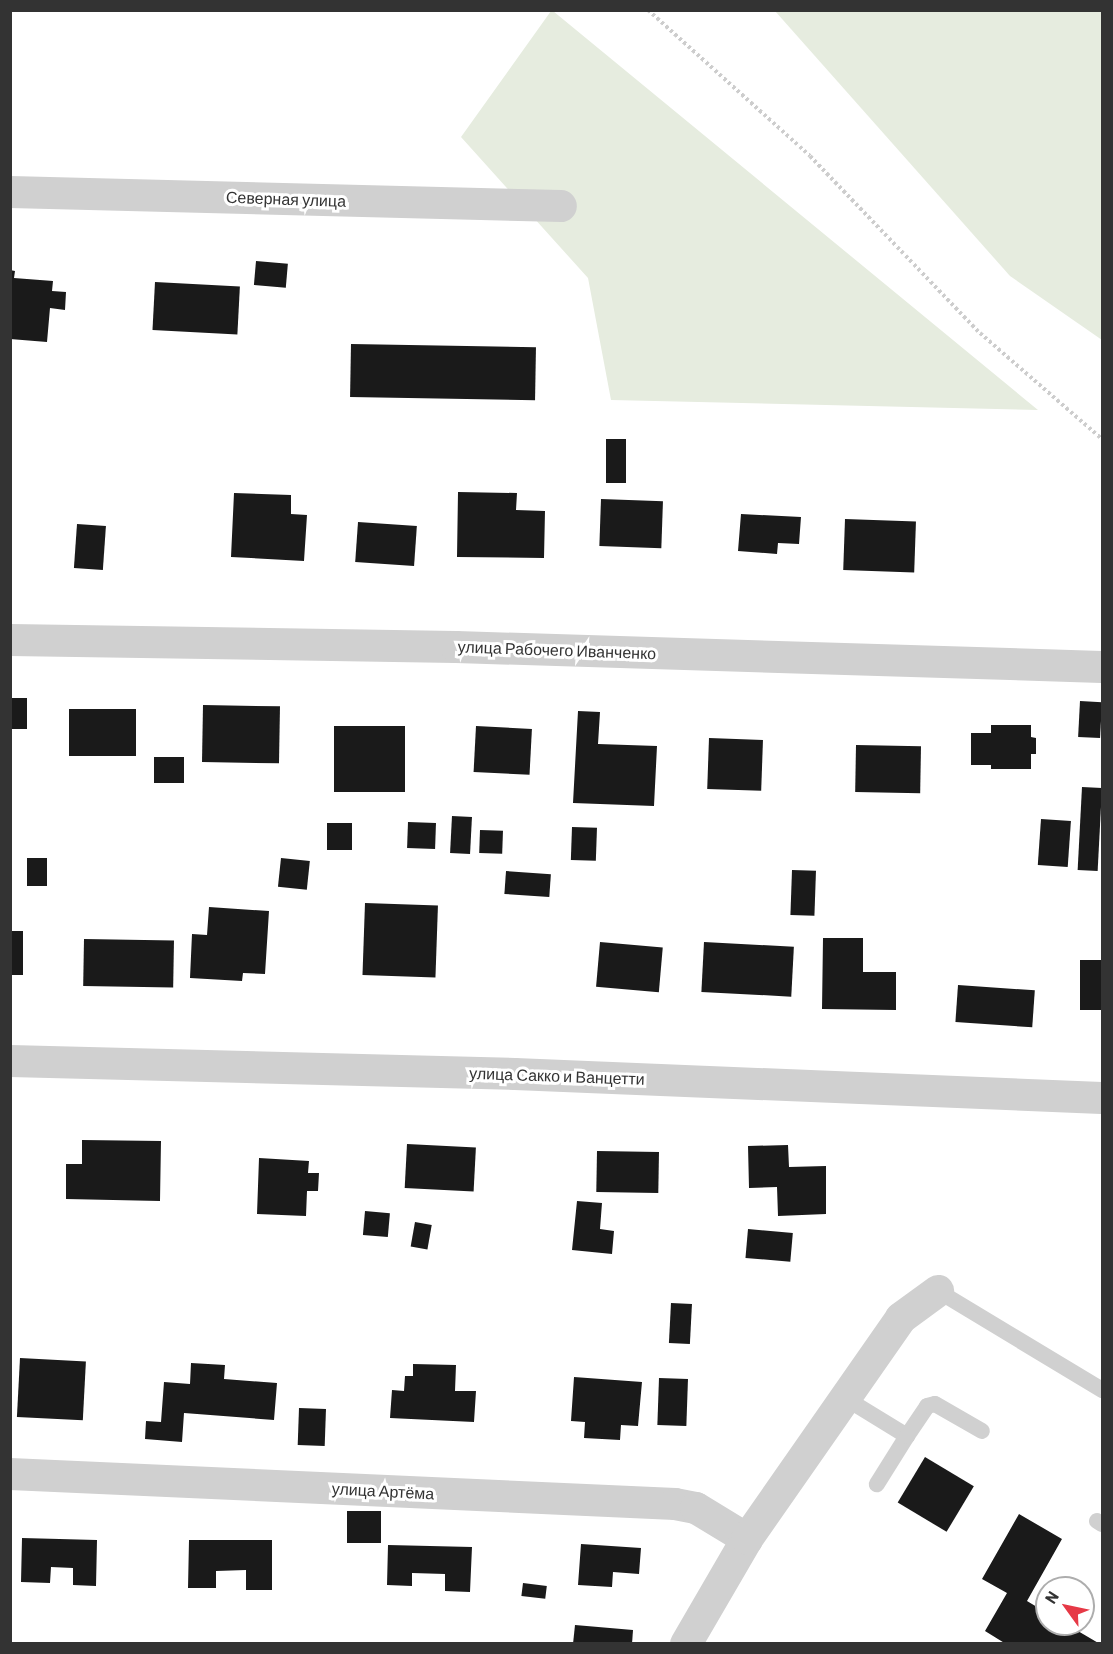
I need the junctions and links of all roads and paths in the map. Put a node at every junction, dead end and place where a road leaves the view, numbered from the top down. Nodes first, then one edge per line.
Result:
1 (648, 10) edge
2 (10, 192) edge
3 (561, 206) dead end
4 (1102, 440) edge
5 (10, 640) edge
6 (1102, 667) edge
7 (10, 1061) edge
8 (1102, 1098) edge
9 (938, 1291) joint
10 (1102, 1390) edge
11 (845, 1398) junction
12 (982, 1431) dead end
13 (907, 1436) junction
14 (10, 1474) edge
15 (877, 1484) dead end
16 (747, 1539) junction
17 (686, 1644) edge

1 - 4 path
2 - 3 street, Северная улица
5 - 6 street, улица Рабочего Иванченко
7 - 8 street, улица Сакко и Ванцетти
9 - 10 lane
9 - 11 street
11 - 13 lane
11 - 16 street
12 - 13 lane
13 - 15 lane
14 - 16 street, улица Артёма
16 - 17 street

